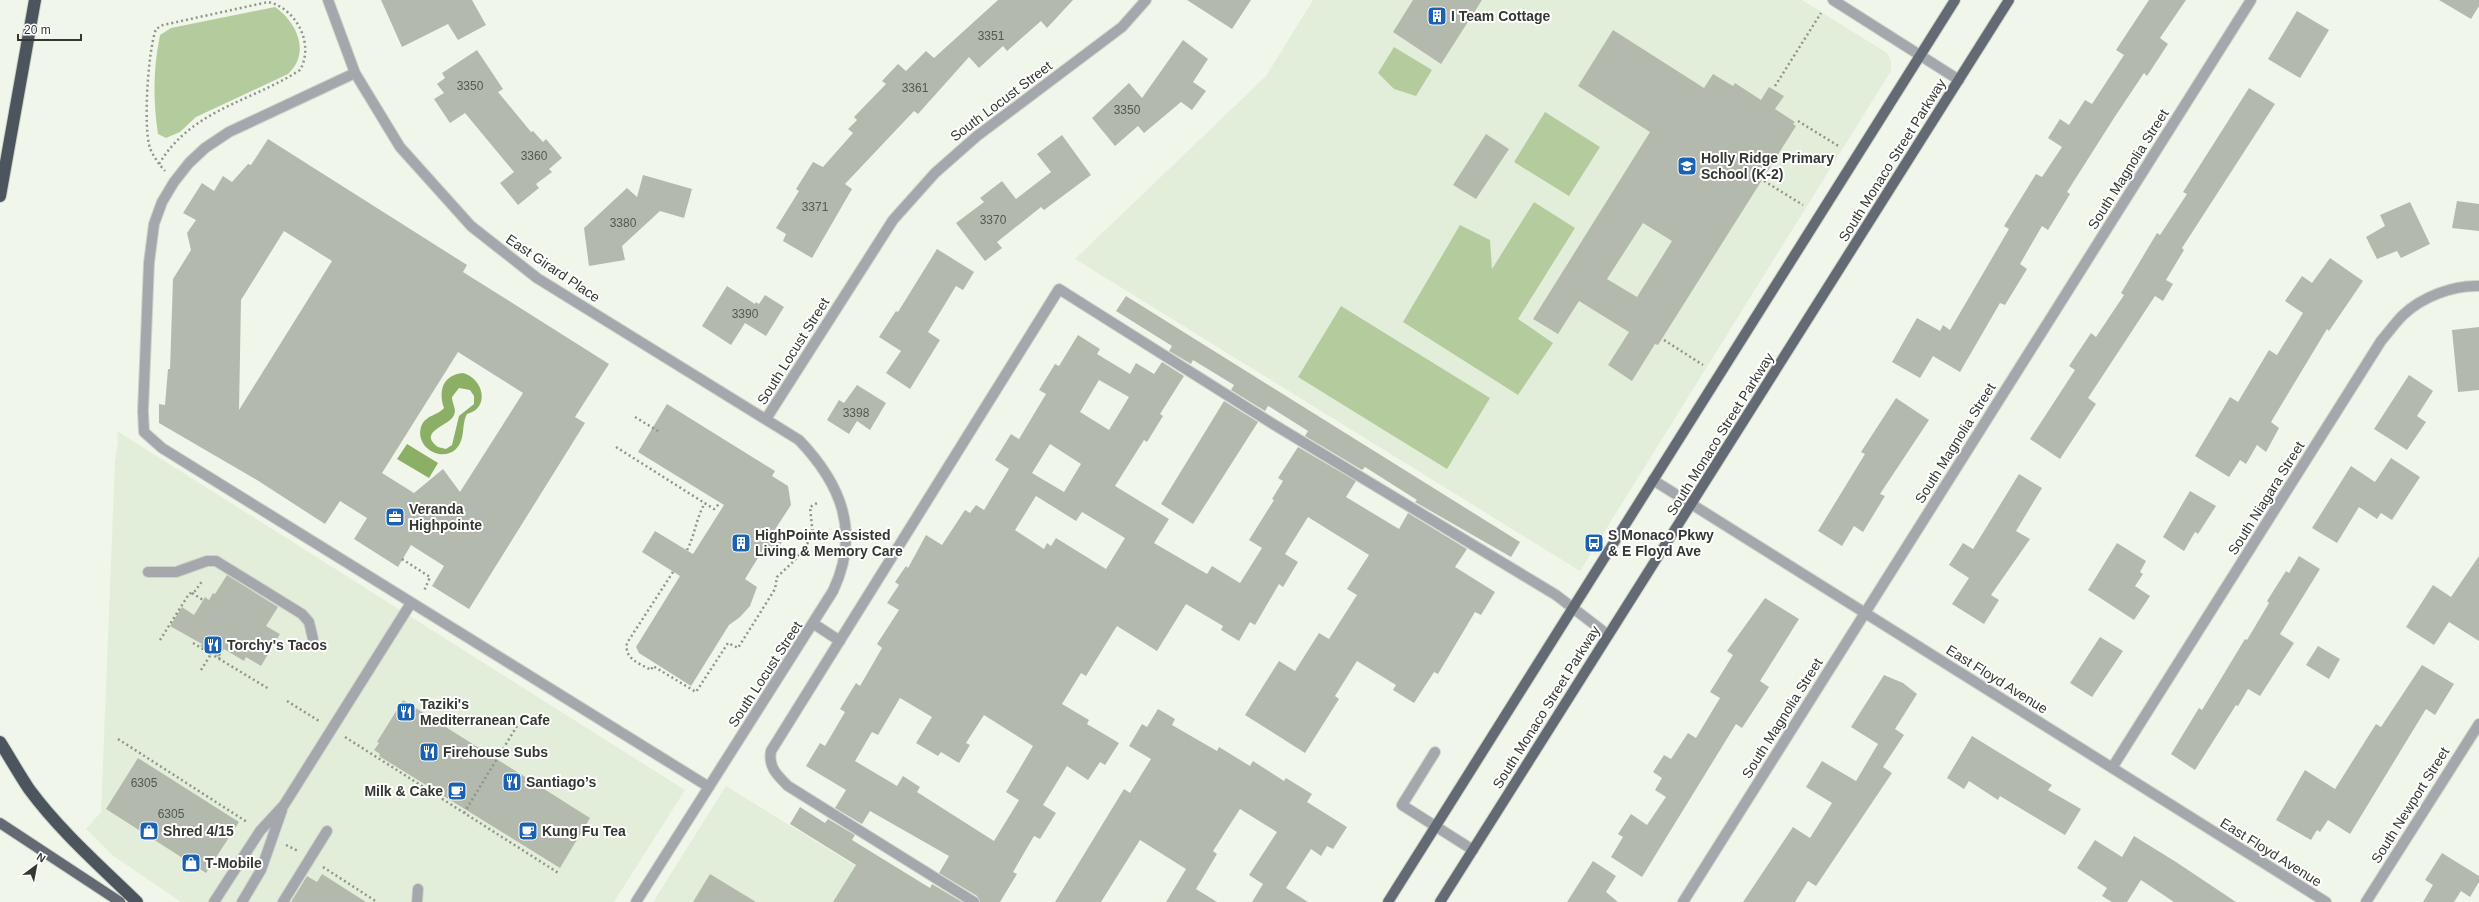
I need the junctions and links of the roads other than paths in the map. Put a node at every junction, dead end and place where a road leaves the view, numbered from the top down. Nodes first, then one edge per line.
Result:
1 (35, 0) edge
2 (328, 0) edge
3 (1146, 0) edge
4 (1833, 0) edge
5 (1955, 0) edge
6 (2009, 0) edge
7 (2251, 0) edge
8 (1920, 56) junction
9 (355, 73) junction
10 (1959, 80) junction
11 (0, 196) edge
12 (2479, 286) edge
13 (766, 419) junction
14 (1653, 480) junction
15 (1692, 505) junction
16 (148, 572) dead end
17 (411, 603) junction
18 (1574, 609) junction
19 (1865, 612) junction
20 (814, 624) junction
21 (1608, 635) junction
22 (313, 639) dead end
23 (840, 641) junction
24 (2479, 724) edge
25 (0, 742) edge
26 (1434, 752) dead end
27 (2112, 768) junction
28 (709, 787) junction
29 (284, 805) junction
30 (0, 823) edge
31 (1435, 826) junction
32 (327, 831) dead end
33 (1473, 850) junction
34 (418, 889) dead end
35 (120, 902) edge
36 (137, 902) edge
37 (214, 902) edge
38 (242, 902) edge
39 (283, 902) edge
40 (417, 902) edge
41 (636, 902) edge
42 (974, 902) edge
43 (1388, 902) edge
44 (1440, 902) edge
45 (1683, 902) edge
46 (2326, 902) edge
47 (2366, 902) edge

1 - 11 highway
2 - 9 street, East Girard Place
3 - 13 street, South Locust Street
4 - 8 street
5 - 8 main road, South Monaco Street Parkway
6 - 10 main road, South Monaco Street Parkway
7 - 19 street, South Magnolia Street
8 - 10 street
8 - 14 main road, South Monaco Street Parkway
9 - 13 street, East Girard Place
9 - 17 street
10 - 15 main road, South Monaco Street Parkway
12 - 27 street, South Niagara Street
13 - 20 street, South Locust Street
14 - 15 street, East Floyd Avenue
14 - 18 main road, South Monaco Street Parkway
15 - 19 street, East Floyd Avenue
15 - 21 main road, South Monaco Street Parkway
16 - 22 street
17 - 28 street
17 - 29 street
18 - 21 street
18 - 23 street
18 - 31 main road, South Monaco Street Parkway
19 - 27 street, East Floyd Avenue
19 - 45 street, South Magnolia Street
20 - 23 street
20 - 28 street, South Locust Street
21 - 33 main road, South Monaco Street Parkway
23 - 42 street
24 - 47 street, South Newport Street
25 - 36 highway
26 - 31 street
27 - 46 street, East Floyd Avenue
28 - 41 street, South Locust Street
29 - 37 street
29 - 38 street
30 - 35 main road
31 - 33 street
31 - 43 main road, South Monaco Street Parkway
32 - 39 street
33 - 44 main road, South Monaco Street Parkway
34 - 40 street

